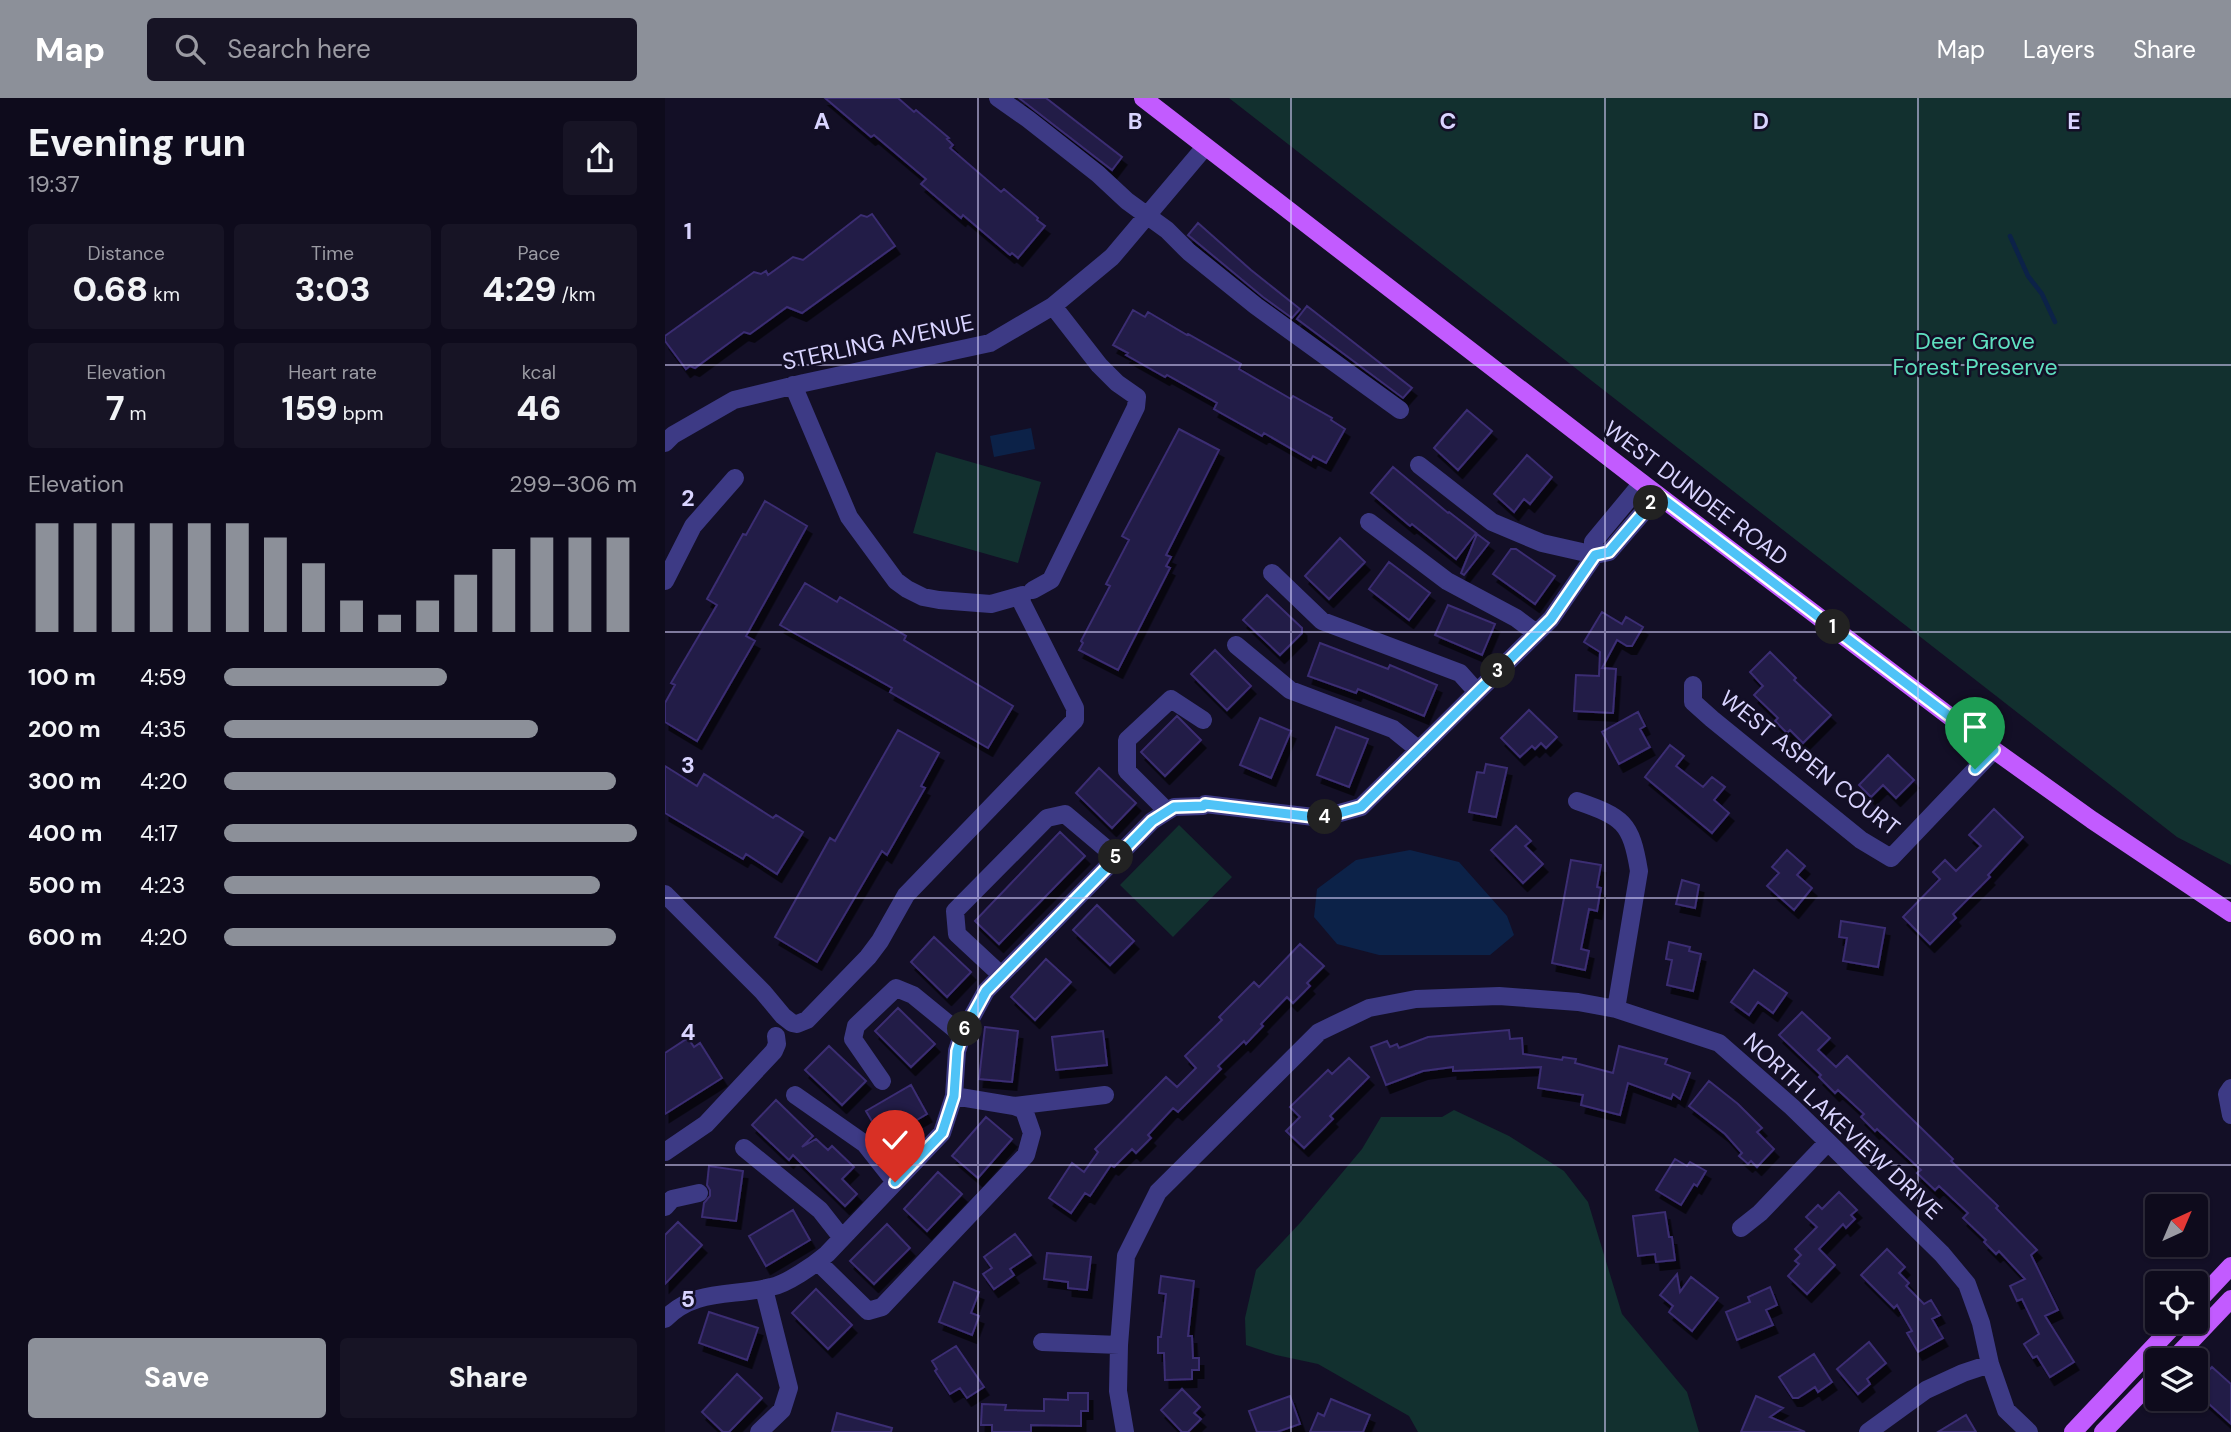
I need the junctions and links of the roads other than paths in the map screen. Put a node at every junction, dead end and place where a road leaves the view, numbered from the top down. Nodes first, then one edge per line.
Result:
1 (997, 98) edge
2 (1143, 98) edge
3 (1205, 147) junction
4 (1147, 216) junction
5 (1053, 306) junction
6 (793, 385) junction
7 (1400, 410) dead end
8 (665, 443) edge
9 (1419, 465) dead end
10 (735, 478) dead end
11 (1642, 483) junction
12 (1658, 495) junction
13 (1369, 522) dead end
14 (1595, 555) junction
15 (1272, 573) dead end
16 (665, 581) edge
17 (1025, 594) junction
18 (1536, 633) junction
19 (1236, 645) dead end
20 (1693, 685) dead end
21 (1477, 692) junction
22 (1203, 720) dead end
23 (1419, 750) junction
24 (1994, 750) junction
25 (1577, 801) dead end
26 (1167, 811) junction
27 (1117, 857) junction
28 (665, 894) edge
29 (2231, 913) edge
30 (1001, 975) junction
31 (1616, 1009) junction
32 (962, 1035) junction
33 (776, 1036) dead end
34 (882, 1081) dead end
35 (2231, 1088) edge
36 (795, 1095) dead end
37 (1105, 1095) dead end
38 (954, 1096) junction
39 (1014, 1106) junction
40 (2231, 1115) edge
41 (1828, 1142) junction
42 (744, 1147) dead end
43 (665, 1152) edge
44 (895, 1182) junction
45 (699, 1193) dead end
46 (665, 1207) edge
47 (1741, 1228) dead end
48 (842, 1238) junction
49 (818, 1262) junction
50 (2231, 1266) edge
51 (764, 1289) junction
52 (2208, 1290) edge
53 (2227, 1310) edge
54 (665, 1320) edge
55 (2166, 1334) edge
56 (1042, 1342) dead end
57 (1119, 1345) junction
58 (2186, 1348) edge
59 (1990, 1364) junction
60 (2145, 1388) edge
61 (759, 1432) edge
62 (1125, 1432) edge
63 (1868, 1432) edge
64 (2029, 1432) edge
65 (2073, 1432) edge
66 (2103, 1432) edge

1 - 4 street
2 - 3 main road, WEST DUNDEE ROAD
3 - 4 street, STERLING AVENUE
3 - 11 main road, WEST DUNDEE ROAD
4 - 5 street, STERLING AVENUE
4 - 7 street
5 - 6 street, STERLING AVENUE
5 - 17 street
6 - 8 street, STERLING AVENUE
6 - 17 street
9 - 14 street
10 - 16 street
11 - 12 main road, WEST DUNDEE ROAD
11 - 14 street
12 - 14 street
12 - 24 main road, WEST DUNDEE ROAD
13 - 18 street
14 - 18 street
15 - 21 street
17 - 28 street
18 - 21 street
19 - 23 street
20 - 24 street, WEST ASPEN COURT
21 - 23 street
22 - 26 street
23 - 26 street
24 - 29 main road, WEST DUNDEE ROAD
25 - 31 street
26 - 27 street
27 - 30 street
27 - 30 street
30 - 32 street
31 - 41 street, NORTH LAKEVIEW DRIVE
31 - 57 street, NORTH LAKEVIEW DRIVE
32 - 34 street
32 - 38 street
33 - 43 street
35 - 40 street
36 - 44 street
37 - 39 street
38 - 39 street
38 - 44 street
39 - 49 street
41 - 47 street
41 - 59 street, NORTH LAKEVIEW DRIVE
42 - 48 street
44 - 48 street
45 - 46 street
48 - 49 street
49 - 51 street
50 - 52 main road
51 - 54 street
51 - 61 street
53 - 58 main road
55 - 65 main road
56 - 57 street
57 - 62 street, NORTH LAKEVIEW DRIVE
59 - 63 street
59 - 64 street, NORTH LAKEVIEW DRIVE
60 - 66 main road

